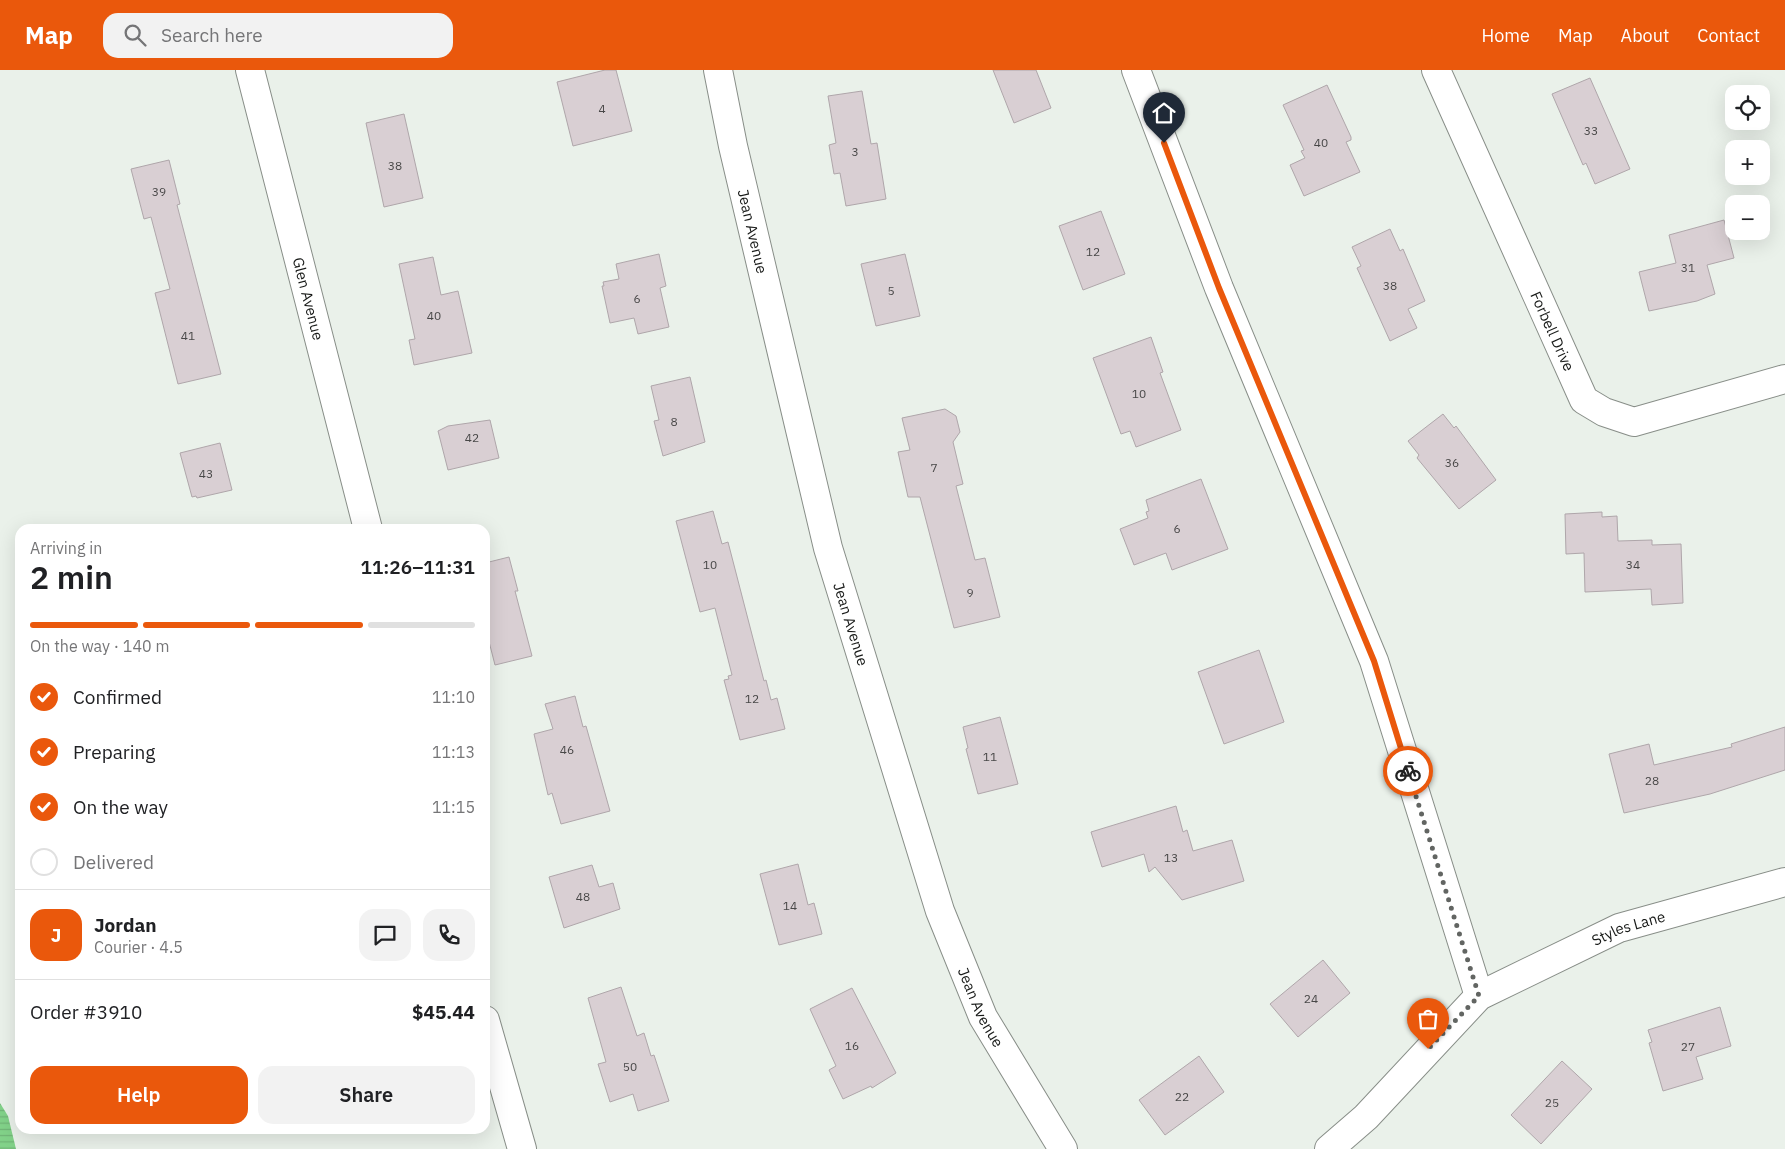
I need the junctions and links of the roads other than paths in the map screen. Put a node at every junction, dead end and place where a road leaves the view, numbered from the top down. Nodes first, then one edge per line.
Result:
1 (250, 70) edge
2 (718, 70) edge
3 (1136, 70) edge
4 (1436, 70) edge
5 (1785, 379) edge
6 (367, 524) edge
7 (1785, 882) edge
8 (1479, 996) junction
9 (490, 1037) edge
10 (522, 1149) edge
11 (1062, 1149) edge
12 (1329, 1149) edge

1 - 6 street, Glen Avenue
2 - 11 street, Jean Avenue
3 - 8 street
4 - 5 street, Forbell Drive
7 - 8 street, Styles Lane
8 - 12 street, Styles Lane
9 - 10 street

